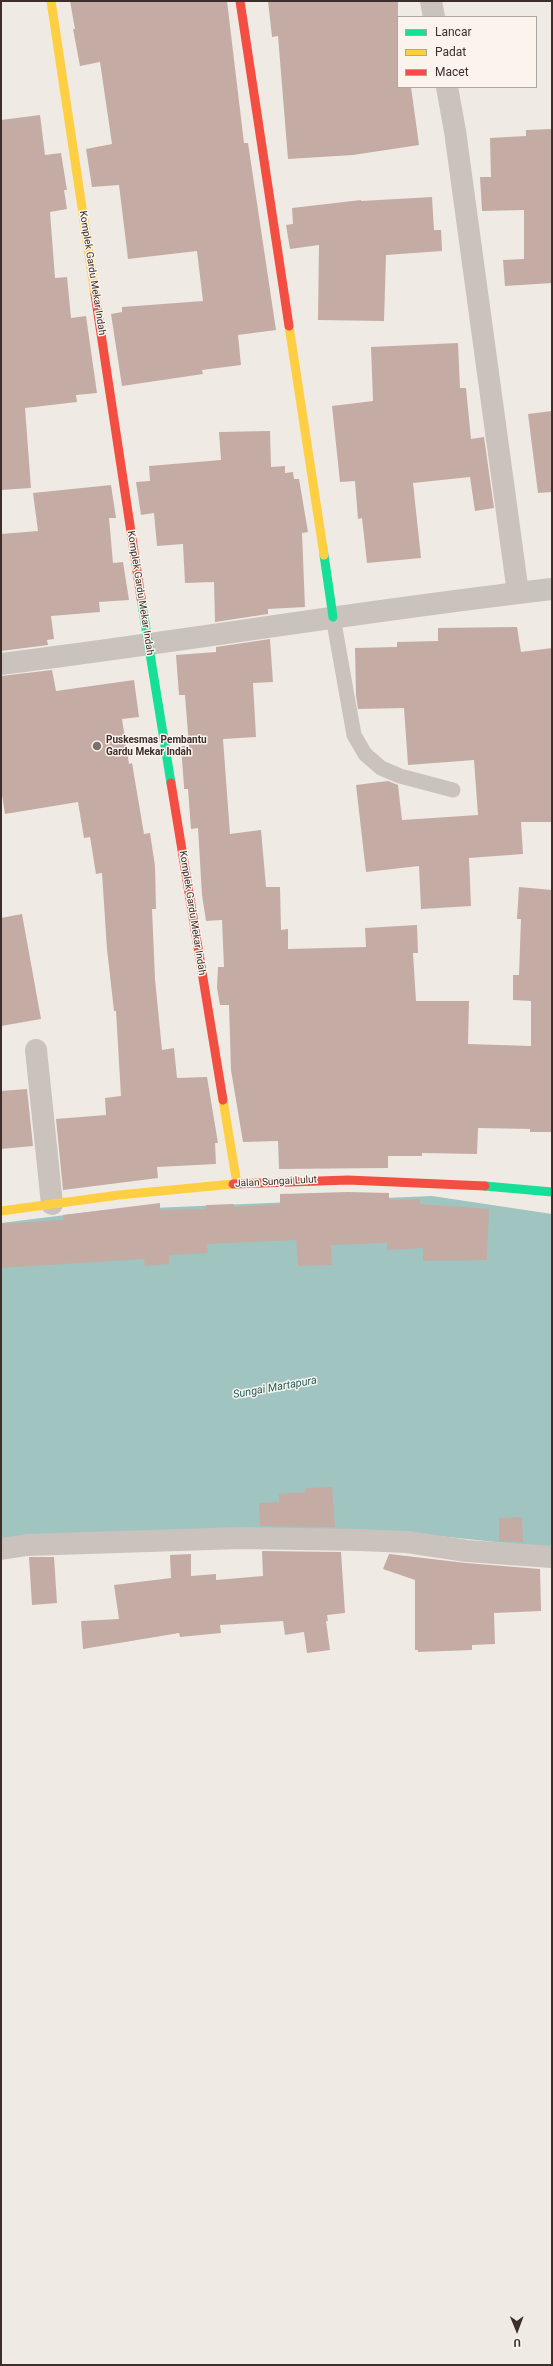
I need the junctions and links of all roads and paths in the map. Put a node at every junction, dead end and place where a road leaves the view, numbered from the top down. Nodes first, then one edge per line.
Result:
1 (51, 1) edge
2 (240, 1) edge
3 (431, 1) edge
4 (434, 16) edge
5 (447, 88) edge
6 (552, 590) edge
7 (518, 593) junction
8 (333, 617) junction
9 (148, 646) junction
10 (1, 664) edge
11 (453, 790) dead end
12 (36, 1050) dead end
13 (237, 1184) junction
14 (552, 1192) edge
15 (52, 1204) junction
16 (1, 1211) edge
17 (1, 1549) edge
18 (552, 1557) edge

1 - 9 street, Komplek Gardu Mekar Indah
2 - 8 street
3 - 4 street
5 - 7 street
6 - 7 street
7 - 8 street
8 - 9 street
8 - 11 lane
9 - 10 street
9 - 13 street, Komplek Gardu Mekar Indah
12 - 15 street
13 - 14 street, Jalan Sungai Lulut
13 - 15 street, Jalan Sungai Lulut
15 - 16 street, Jalan Sungai Lulut
17 - 18 street

